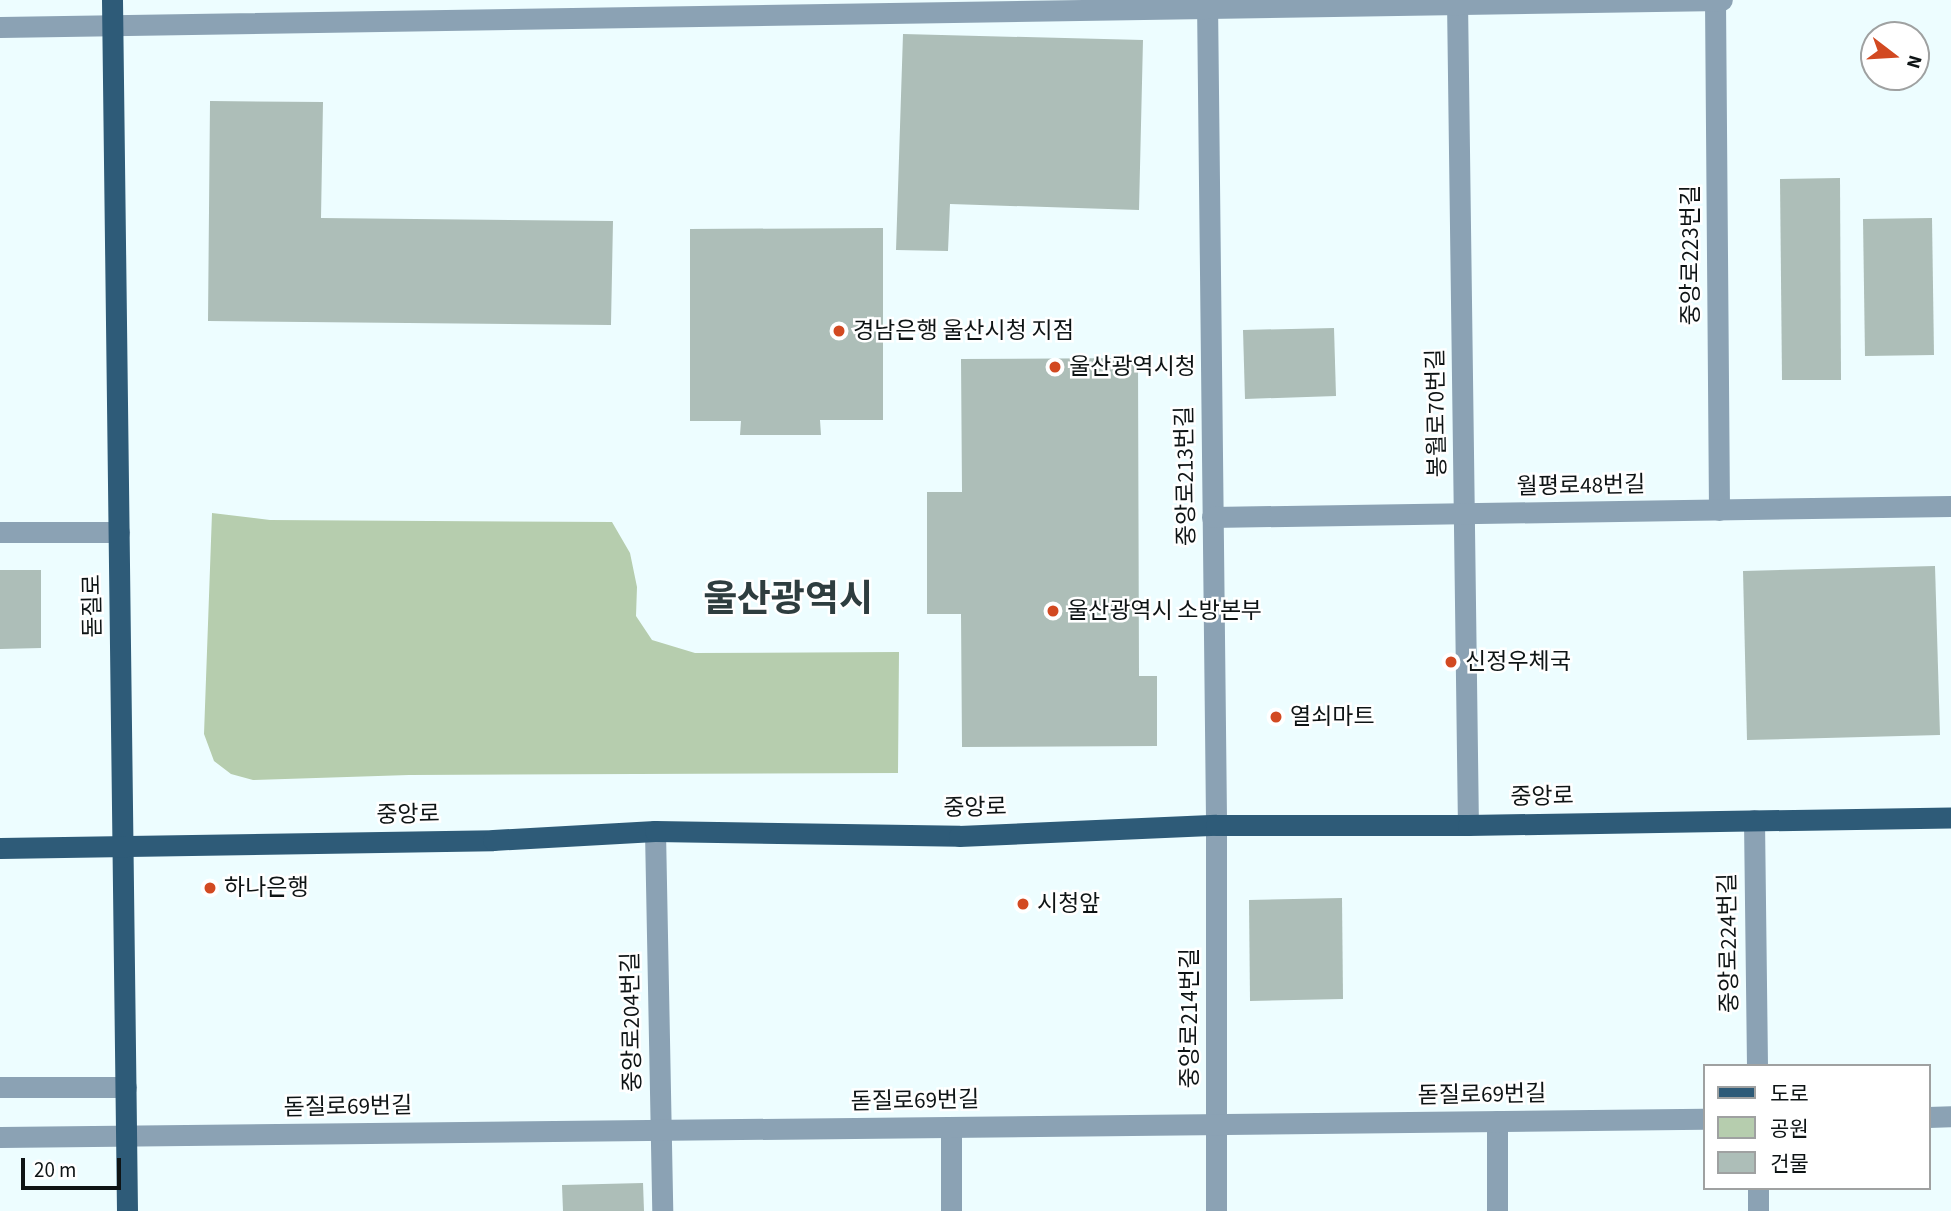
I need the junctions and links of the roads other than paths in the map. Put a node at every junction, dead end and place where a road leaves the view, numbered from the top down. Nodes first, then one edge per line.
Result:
1 (112, 0) edge
2 (1715, 0) edge
3 (1722, 0) edge
4 (1457, 2) edge
5 (1207, 4) edge
6 (944, 6) edge
7 (696, 8) edge
8 (446, 10) edge
9 (113, 26) junction
10 (0, 27) edge
11 (1951, 506) edge
12 (1719, 510) junction
13 (1464, 513) junction
14 (1212, 517) junction
15 (0, 532) edge
16 (119, 532) junction
17 (1951, 817) edge
18 (1754, 820) junction
19 (1216, 825) junction
20 (1468, 825) junction
21 (655, 831) junction
22 (123, 846) junction
23 (0, 848) edge
24 (1757, 1064) edge
25 (0, 1087) edge
26 (126, 1087) junction
27 (1951, 1116) edge
28 (1930, 1117) edge
29 (1702, 1119) edge
30 (1497, 1121) junction
31 (1216, 1124) junction
32 (951, 1127) junction
33 (660, 1130) junction
34 (127, 1136) junction
35 (0, 1137) edge
36 (1758, 1190) edge
37 (127, 1211) edge
38 (662, 1211) edge
39 (951, 1211) edge
40 (1216, 1211) edge
41 (1497, 1211) edge
42 (1758, 1211) edge

1 - 9 main road, 돋질로
2 - 3 street
2 - 4 street
2 - 12 street, 중앙로223번길
4 - 5 street
4 - 13 street, 봉월로70번길
5 - 6 street
5 - 14 street, 중앙로213번길
6 - 7 street
7 - 8 street
8 - 9 street
9 - 10 street
9 - 16 main road, 돋질로
11 - 12 street, 월평로48번길
12 - 13 street, 월평로48번길
13 - 14 street, 월평로48번길
13 - 20 street, 봉월로70번길
14 - 19 street, 중앙로213번길
15 - 16 street
16 - 22 main road, 돋질로
17 - 18 main road, 중앙로
18 - 20 main road, 중앙로
18 - 24 street, 중앙로224번길
19 - 20 main road, 중앙로
19 - 21 main road, 중앙로
19 - 31 street, 중앙로214번길
21 - 22 main road, 중앙로
21 - 33 street, 중앙로204번길
22 - 23 main road, 중앙로
22 - 26 main road, 돋질로
25 - 26 street
26 - 34 main road, 돋질로
27 - 28 street
29 - 30 street, 돋질로69번길
30 - 31 street, 돋질로69번길
30 - 41 street
31 - 32 street, 돋질로69번길
31 - 40 street, 중앙로214번길
32 - 33 street, 돋질로69번길
32 - 39 street
33 - 34 street, 돋질로69번길
33 - 38 street, 중앙로204번길
34 - 35 street, 돋질로69번길
34 - 37 main road, 돋질로
36 - 42 street

